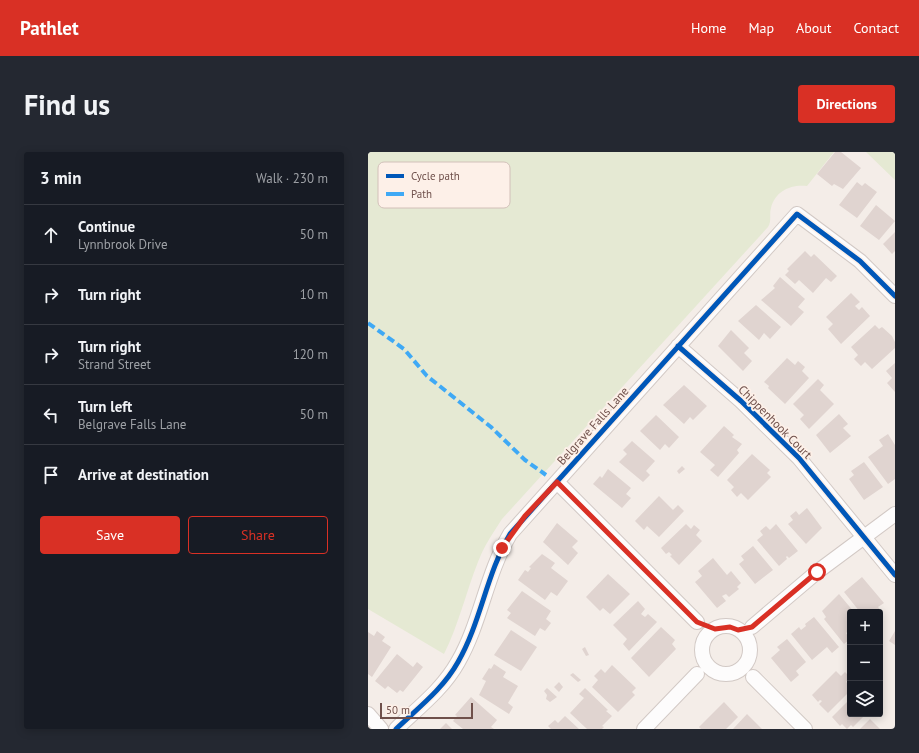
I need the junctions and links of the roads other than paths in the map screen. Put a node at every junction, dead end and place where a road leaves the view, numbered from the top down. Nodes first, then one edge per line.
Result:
1 (895, 296) edge
2 (678, 346) junction
3 (557, 482) junction
4 (895, 514) edge
5 (863, 537) junction
6 (895, 575) edge
7 (697, 622) junction
8 (752, 627) junction
9 (715, 629) junction
10 (738, 630) junction
11 (704, 639) junction
12 (747, 640) junction
13 (703, 657) junction
14 (747, 661) junction
15 (714, 671) junction
16 (736, 671) junction
17 (697, 674) junction
18 (753, 677) junction
19 (368, 714) edge
20 (381, 729) edge
21 (396, 729) edge
22 (644, 729) edge
23 (805, 729) edge

1 - 2 street, Belgrave Falls Lane
2 - 3 street, Belgrave Falls Lane
2 - 5 street, Chippenhook Court
3 - 7 street
3 - 21 street, Belgrave Falls Lane
4 - 5 street
5 - 6 street, Chippenhook Court
5 - 8 street
7 - 9 street
7 - 11 street
8 - 10 street
8 - 12 street
9 - 10 street
9 - 11 street
10 - 12 street
11 - 13 street
12 - 14 street
13 - 15 street
13 - 17 street
14 - 16 street
14 - 18 street
15 - 16 street
15 - 17 street
16 - 18 street
17 - 22 street
18 - 23 street
19 - 20 street

